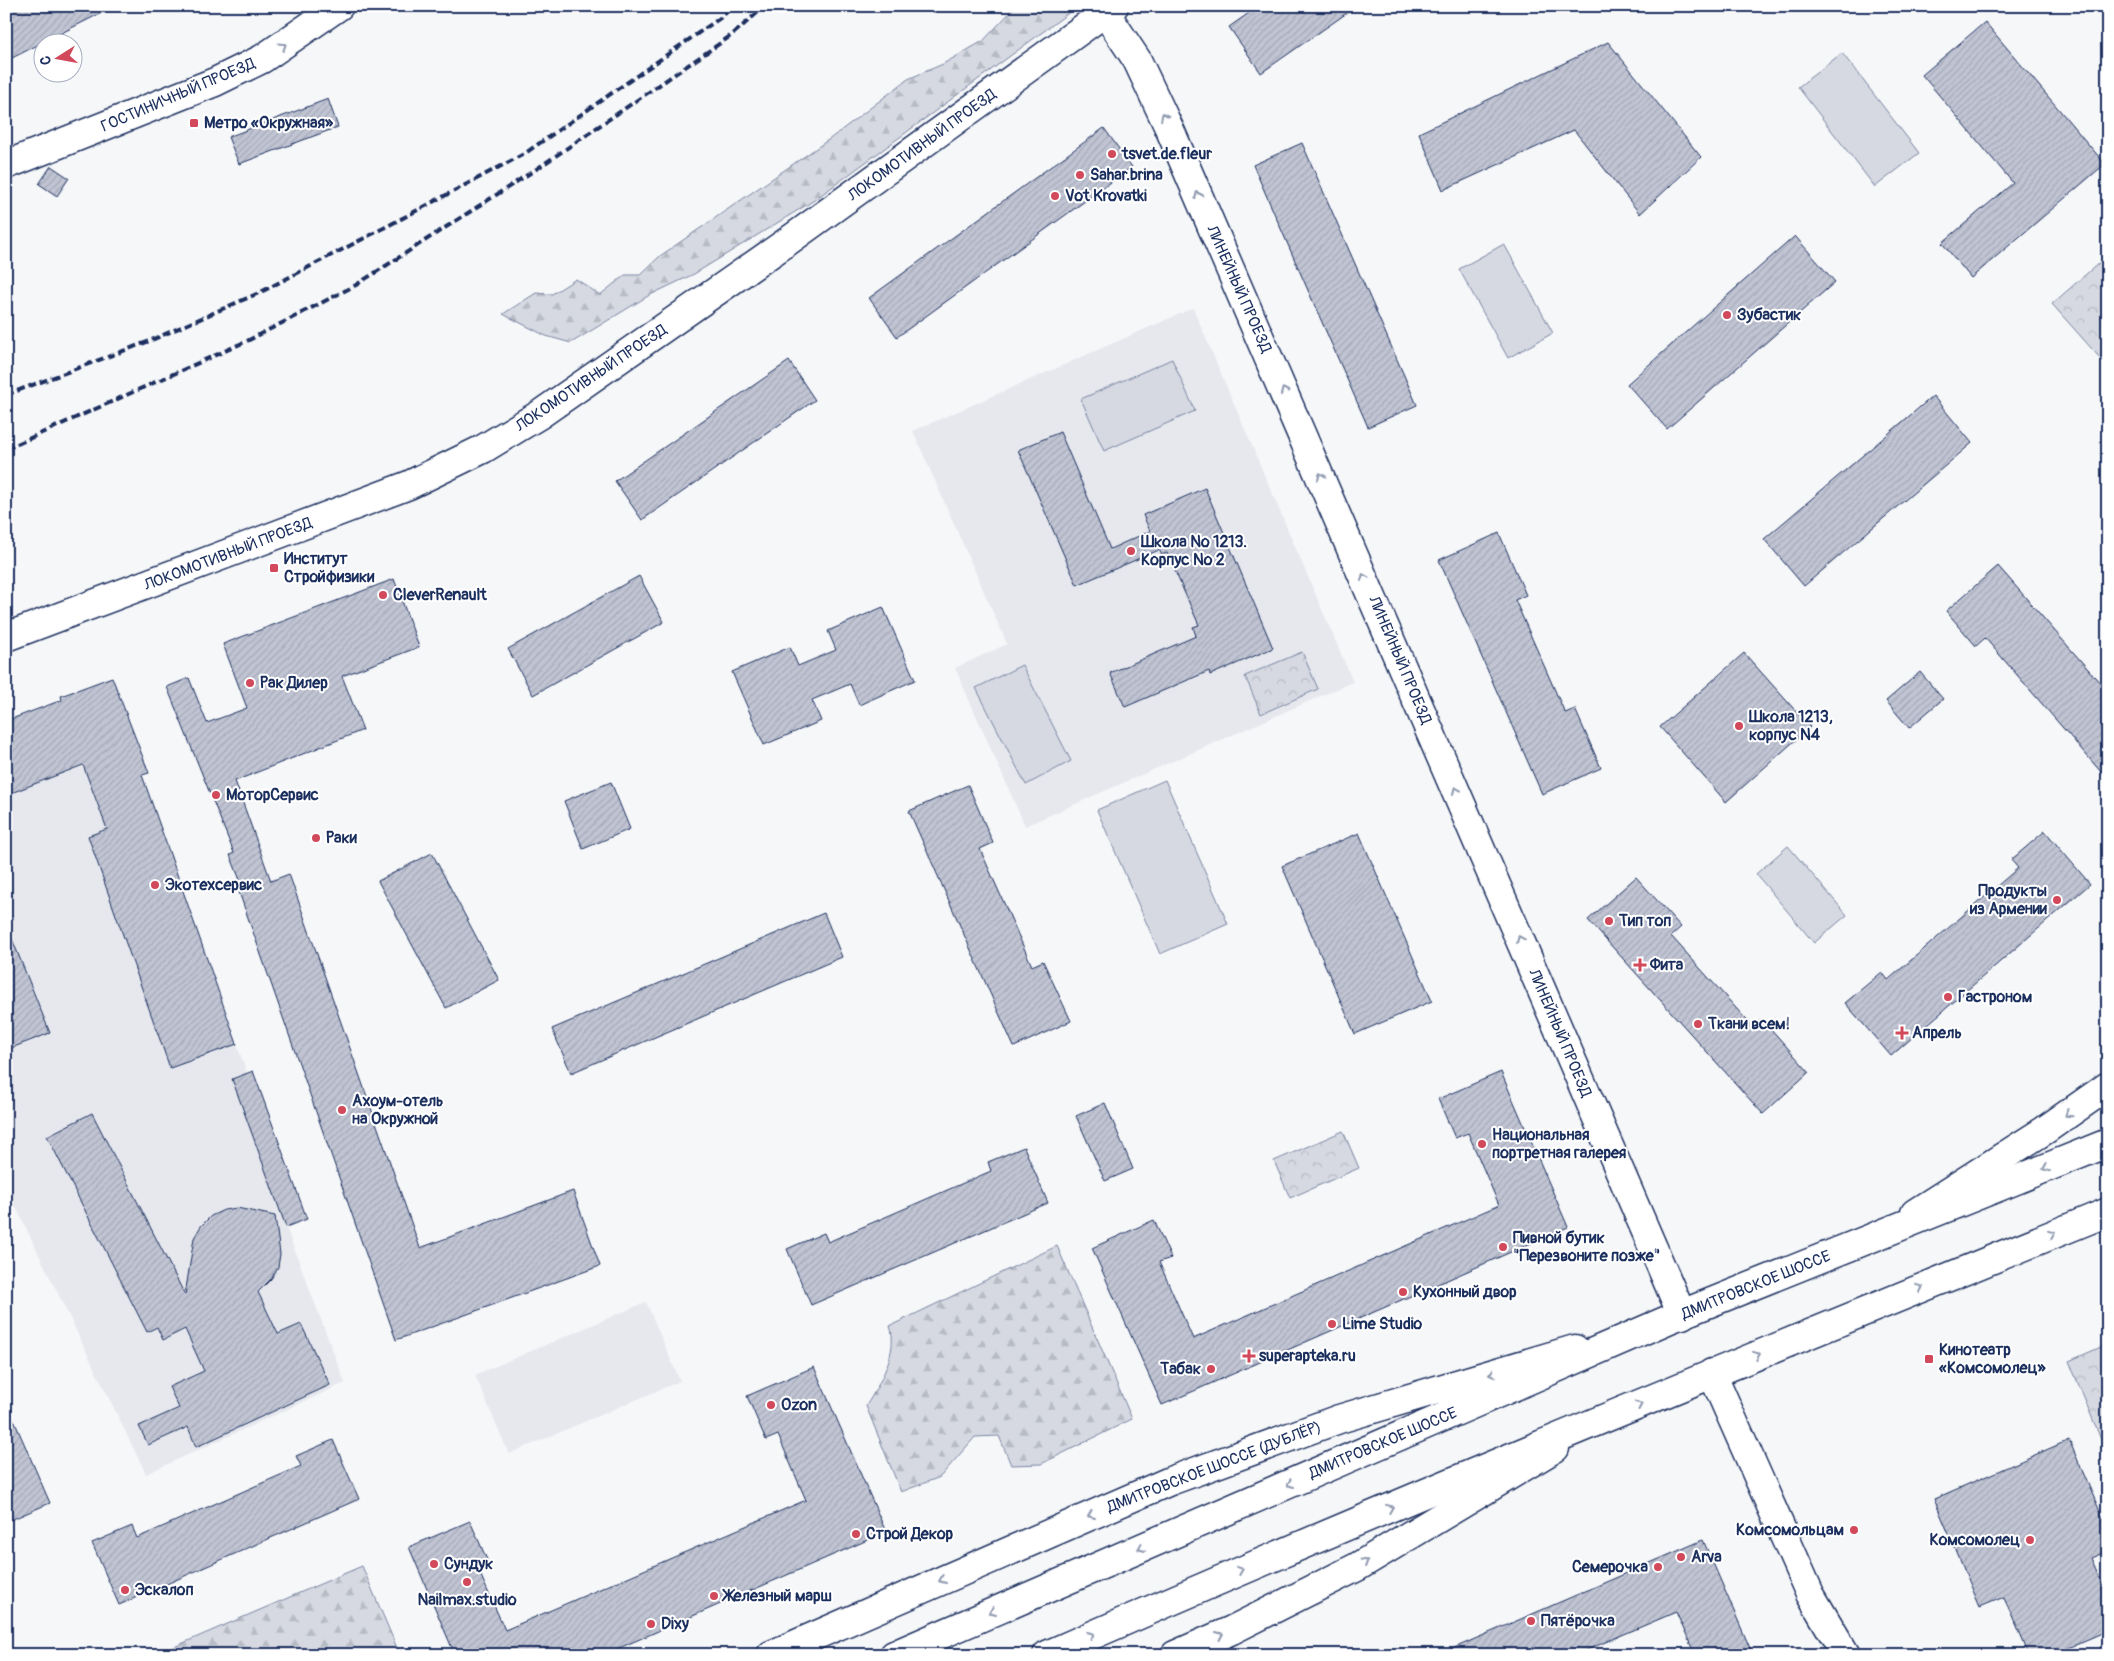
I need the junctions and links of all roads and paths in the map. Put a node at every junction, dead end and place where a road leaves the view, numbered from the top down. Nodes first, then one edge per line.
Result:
1 (339, 6) edge
2 (1110, 9) edge
3 (6, 165) edge
4 (6, 638) edge
5 (2108, 1086) edge
6 (2108, 1143) edge
7 (2108, 1212) edge
8 (1875, 1238) junction
9 (1677, 1317) junction
10 (1712, 1373) junction
11 (1594, 1424) junction
12 (770, 1655) edge
13 (894, 1655) edge
14 (1047, 1655) edge
15 (1175, 1655) edge
16 (1846, 1655) edge

3 -> 1 main road, ГОСТИНИЧНЫЙ ПРОЕЗД
2 - 4 main road, ЛОКОМОТИВНЫЙ ПРОЕЗД
9 -> 2 main road, ЛИНЕЙНЫЙ ПРОЕЗД
5 -> 8 main road
6 -> 8 main road
10 -> 7 main road
8 - 9 main road, ДМИТРОВСКОЕ ШОССЕ
9 -> 12 main road, ДМИТРОВСКОЕ ШОССЕ (ДУБЛЁР)
9 -> 13 main road, ДМИТРОВСКОЕ ШОССЕ
11 -> 10 main road
10 - 16 main road
14 -> 11 main road
15 -> 11 main road

